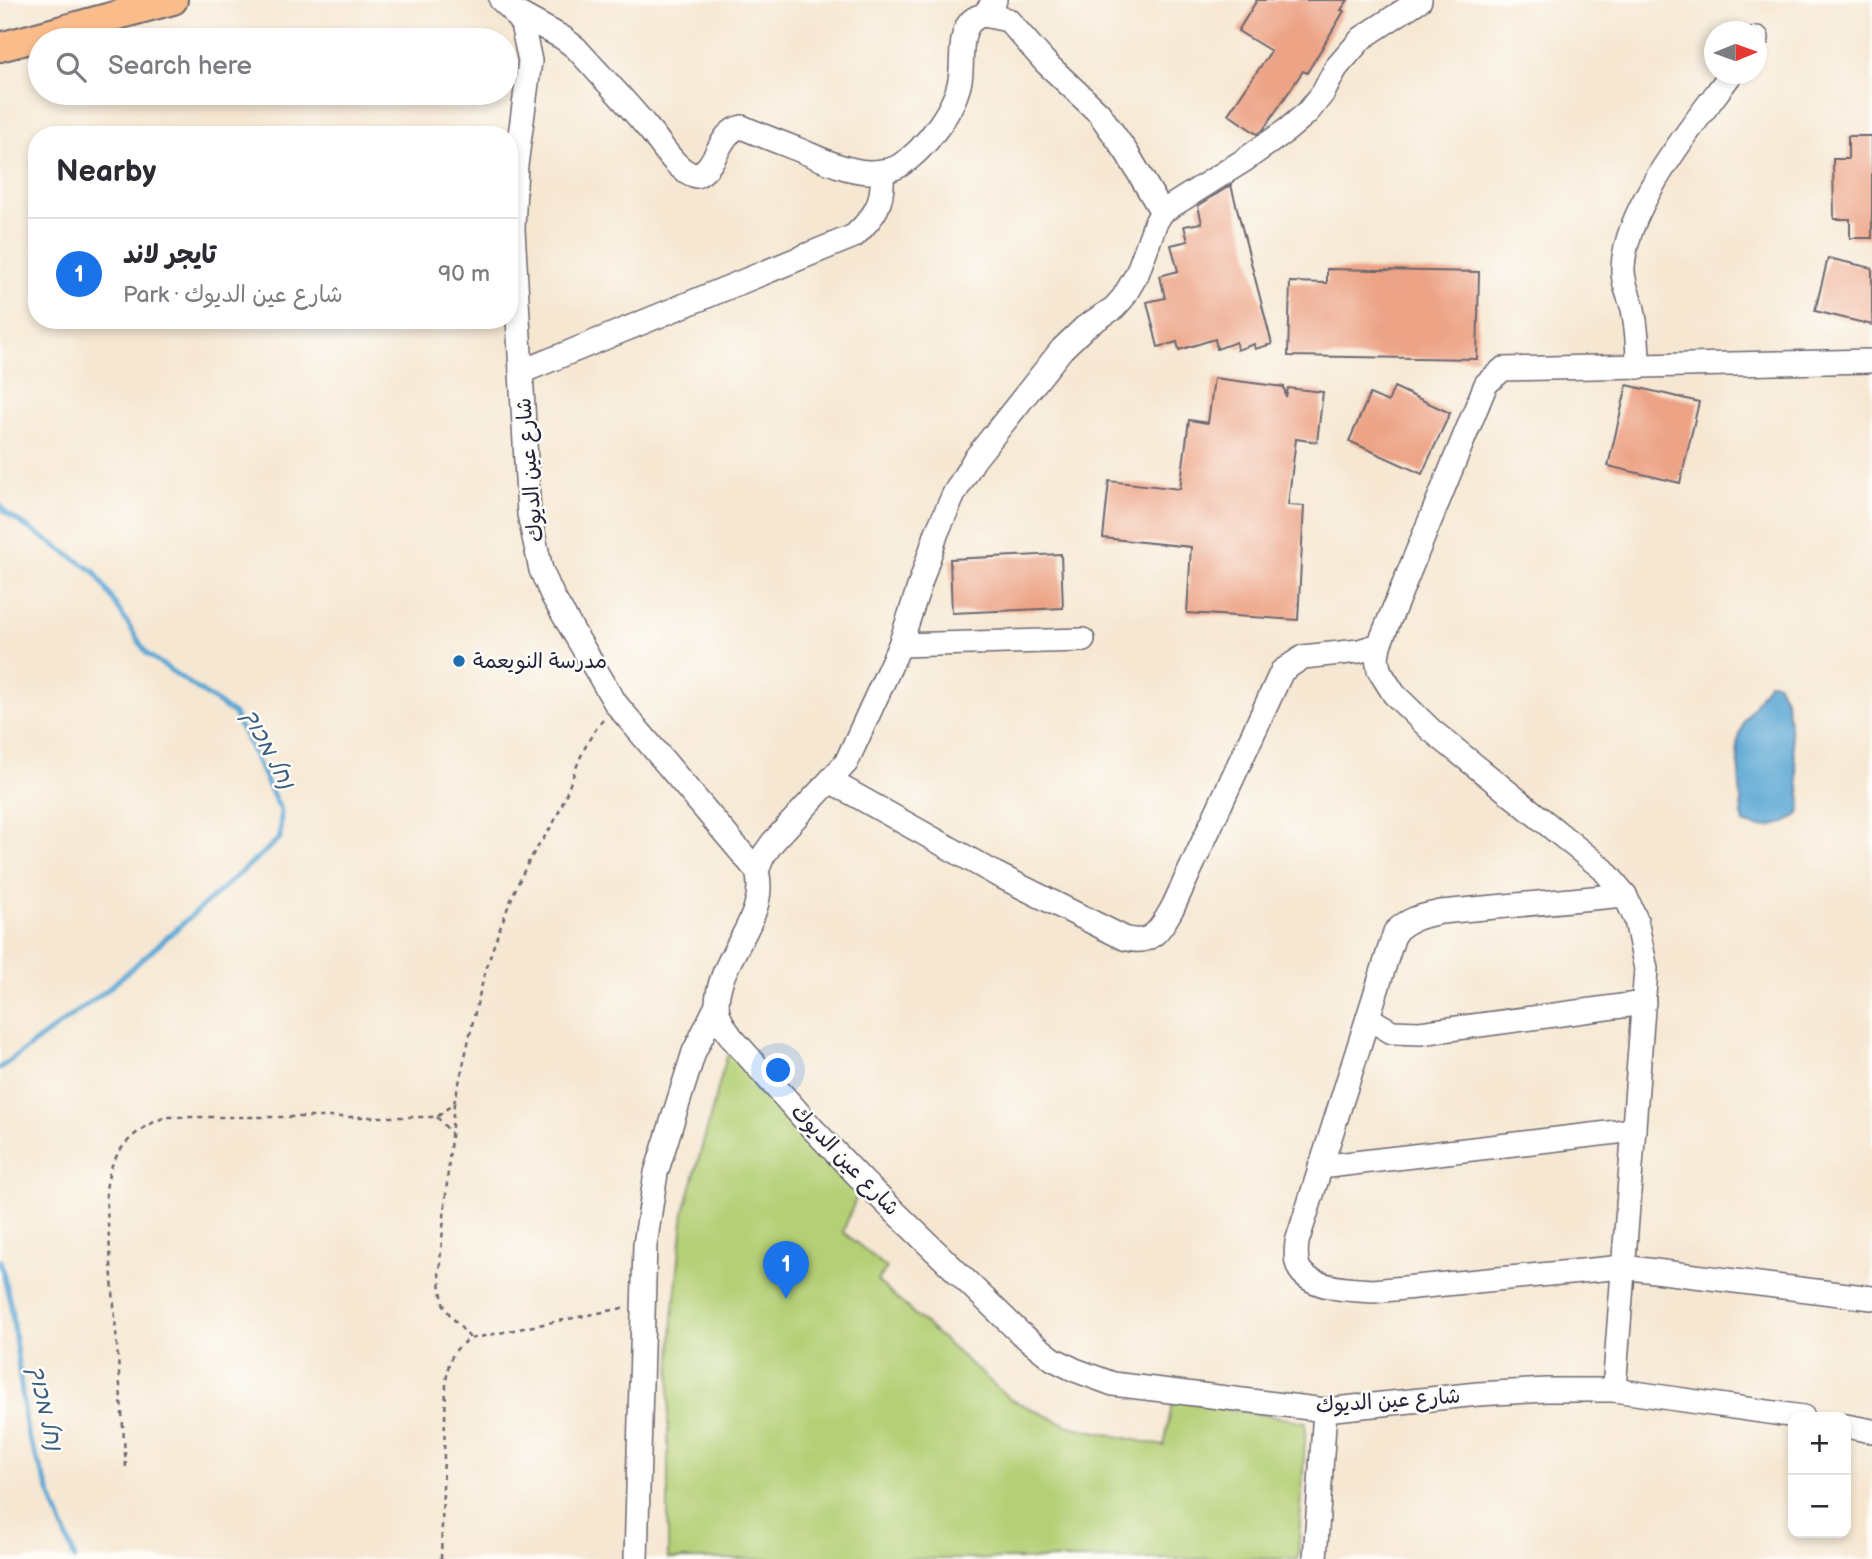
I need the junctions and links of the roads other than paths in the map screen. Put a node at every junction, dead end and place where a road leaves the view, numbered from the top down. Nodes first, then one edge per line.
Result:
1 (173, 0) edge
2 (1420, 0) edge
3 (506, 5) edge
4 (989, 8) edge
5 (70, 28) edge
6 (28, 39) edge
7 (0, 47) edge
8 (1724, 84) edge
9 (518, 150) edge
10 (882, 171) junction
11 (1162, 212) junction
12 (518, 318) edge
13 (1872, 361) edge
14 (1638, 367) junction
15 (521, 372) junction
16 (1083, 640) dead end
17 (900, 645) junction
18 (1379, 645) junction
19 (830, 781) junction
20 (757, 871) junction
21 (1625, 895) junction
22 (1644, 1003) junction
23 (717, 1005) junction
24 (1368, 1018) junction
25 (1634, 1130) junction
26 (1320, 1167) junction
27 (1623, 1267) junction
28 (1872, 1298) edge
29 (1614, 1390) junction
30 (1325, 1410) junction
31 (1788, 1414) edge
32 (1851, 1427) edge
33 (1872, 1431) edge
34 (636, 1559) edge
35 (1315, 1559) edge

1 - 5 main road
2 - 11 street
3 - 9 street, شارع عين الديوك
3 - 10 street
4 - 10 street
4 - 11 street
6 - 7 main road
8 - 14 street
10 - 15 street
11 - 17 street
12 - 15 street, شارع عين الديوك
13 - 14 street
14 - 18 street
15 - 20 street, شارع عين الديوك
16 - 17 street
17 - 19 street
18 - 19 street
18 - 21 street
19 - 20 street
20 - 23 street
21 - 22 street
21 - 24 street
22 - 24 street
22 - 25 street
23 - 30 street, شارع عين الديوك
23 - 34 street
24 - 26 street
25 - 26 street
25 - 27 street
26 - 27 street
27 - 28 street
27 - 29 street
29 - 30 street, شارع عين الديوك
29 - 31 street, شارع عين الديوك
30 - 35 street
32 - 33 street

